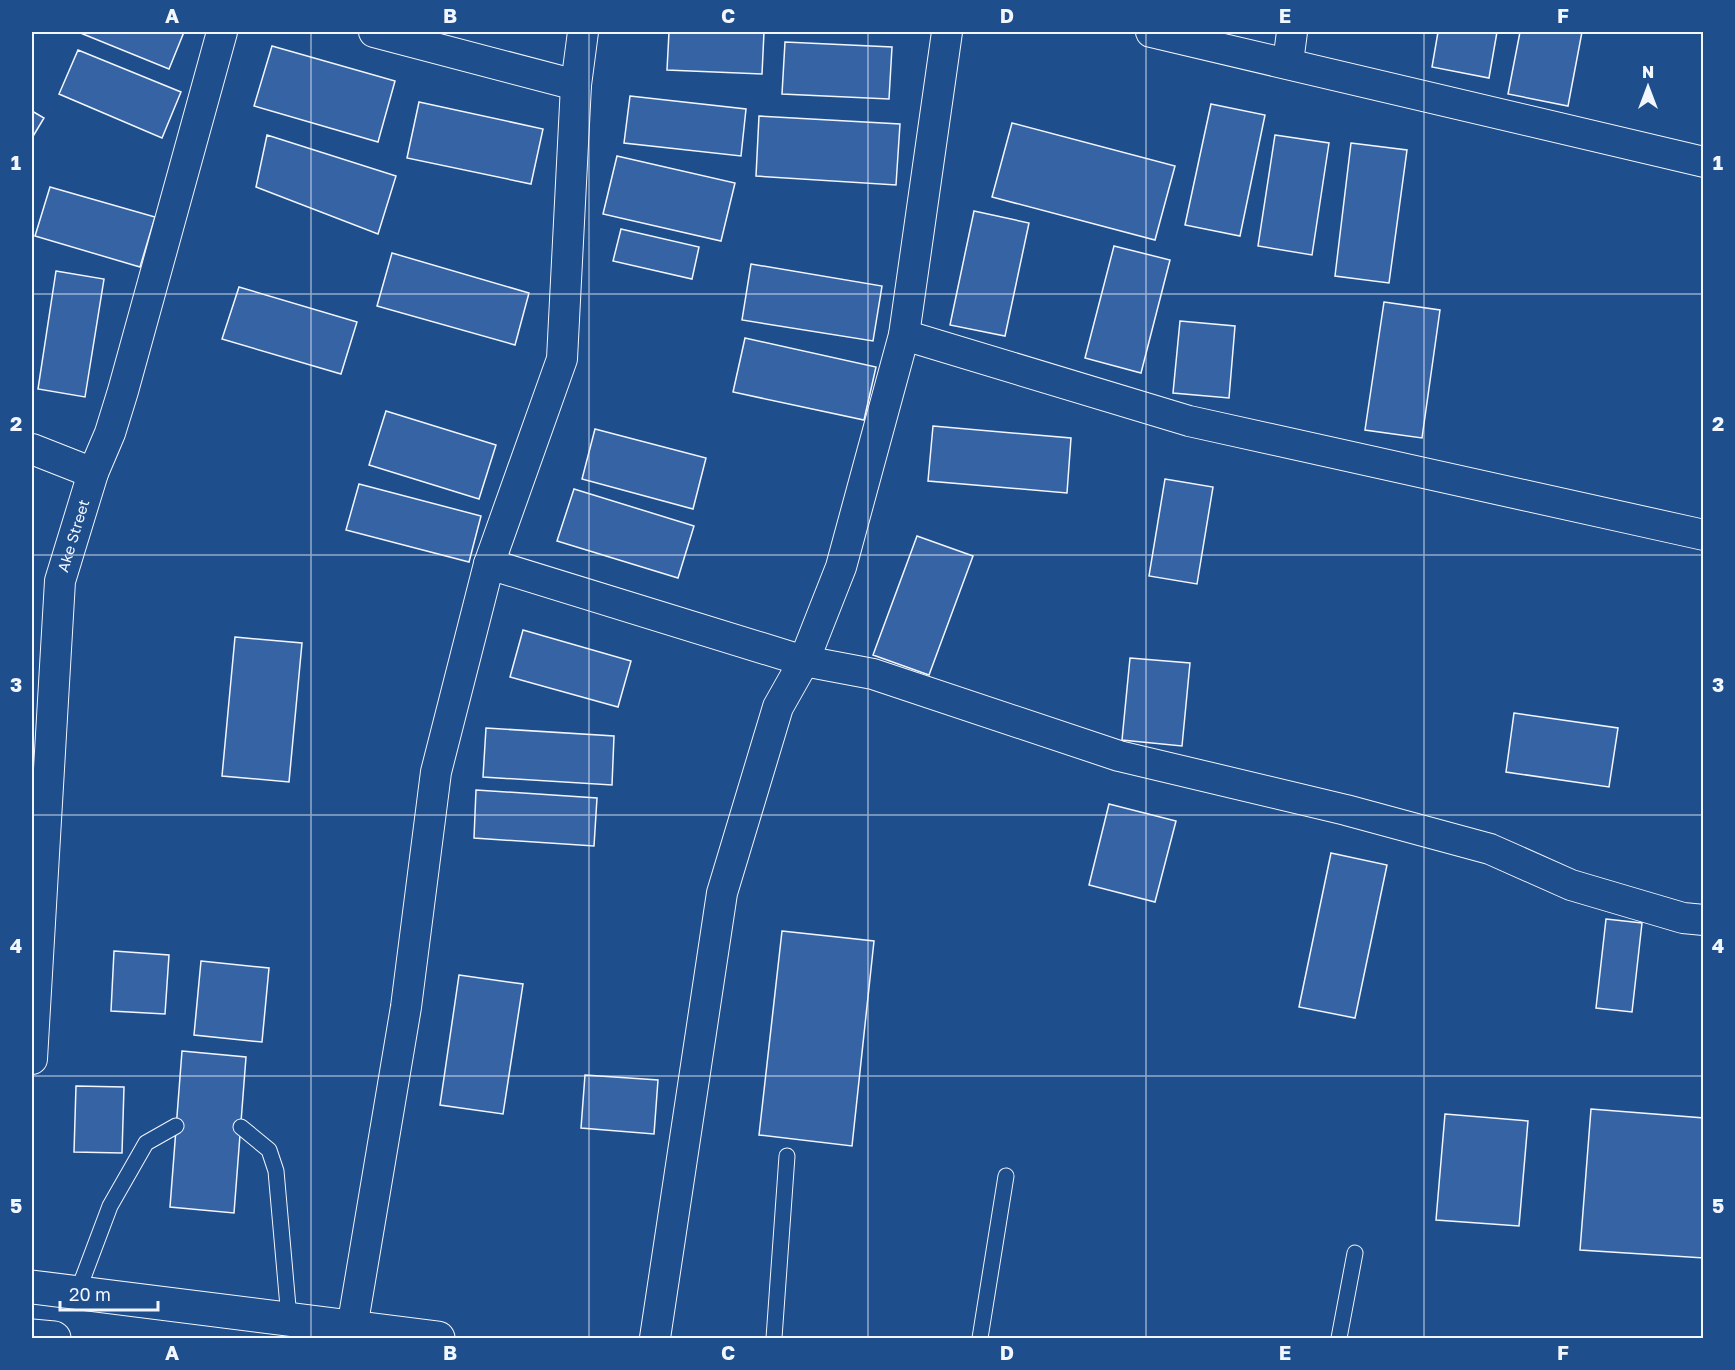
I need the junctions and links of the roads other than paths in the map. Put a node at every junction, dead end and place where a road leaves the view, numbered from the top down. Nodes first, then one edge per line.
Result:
1 (222, 32) edge
2 (374, 32) edge
3 (583, 32) edge
4 (947, 32) edge
5 (1151, 32) edge
6 (1292, 32) edge
7 (1288, 62) junction
8 (576, 85) junction
9 (1704, 162) edge
10 (904, 335) junction
11 (32, 449) edge
12 (93, 473) junction
13 (1704, 535) edge
14 (489, 564) junction
15 (804, 661) junction
16 (1704, 920) edge
17 (32, 1059) edge
18 (176, 1126) dead end
19 (241, 1127) dead end
20 (787, 1156) dead end
21 (1006, 1176) dead end
22 (1355, 1253) dead end
23 (32, 1287) edge
24 (78, 1291) junction
25 (289, 1318) junction
26 (352, 1328) junction
27 (32, 1336) edge
28 (54, 1338) edge
29 (438, 1338) edge
30 (655, 1338) edge
31 (774, 1338) edge
32 (980, 1338) edge
33 (1339, 1338) edge

1 - 12 street, Ake Street
2 - 8 street
3 - 8 street
4 - 10 street
5 - 7 street
6 - 7 street
7 - 9 street
8 - 14 street
10 - 13 street
10 - 15 street
11 - 12 street
12 - 17 street, Ake Street
14 - 15 street
14 - 26 street
15 - 16 street
15 - 30 street
18 - 24 lane
19 - 25 lane
20 - 31 lane
21 - 32 lane
22 - 33 lane
23 - 24 highway
24 - 25 highway
25 - 26 highway
26 - 29 highway
27 - 28 highway

